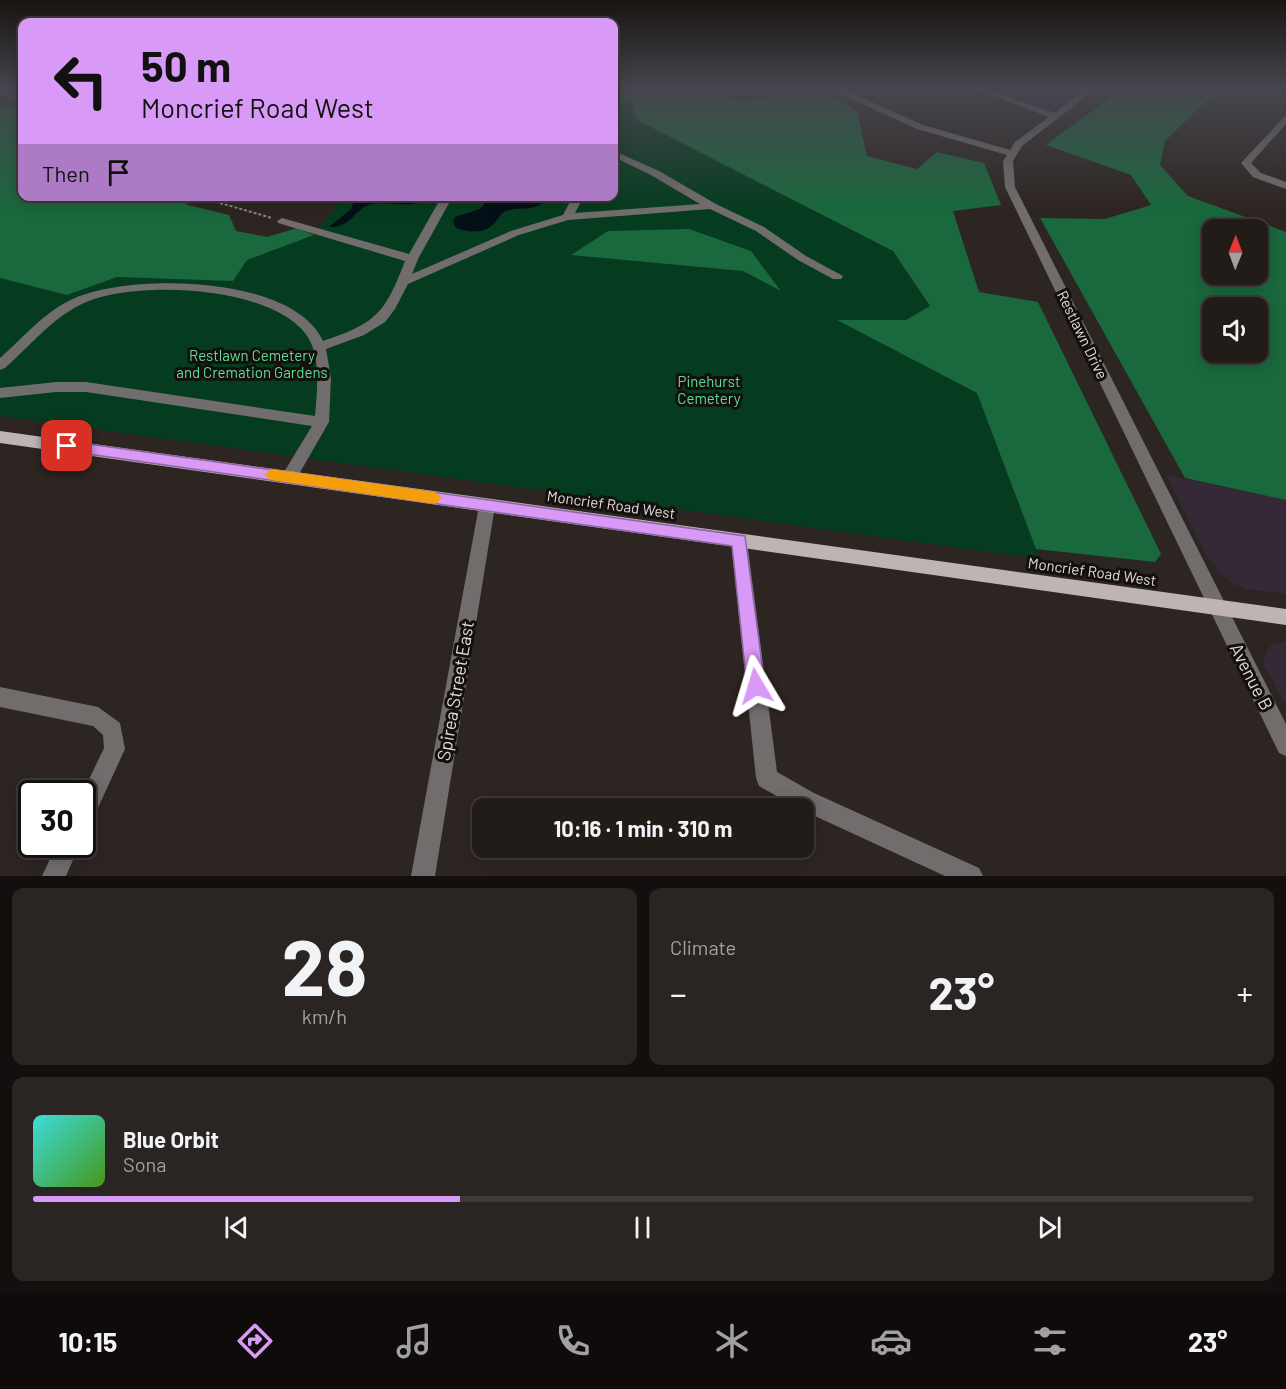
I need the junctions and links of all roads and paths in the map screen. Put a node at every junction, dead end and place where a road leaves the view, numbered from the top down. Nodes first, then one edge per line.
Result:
1 (927, 129) edge
2 (1037, 129) edge
3 (1276, 129) edge
4 (1011, 153) junction
5 (618, 156) edge
6 (1286, 186) edge
7 (212, 201) edge
8 (445, 201) edge
9 (576, 201) edge
10 (712, 206) junction
11 (567, 217) junction
12 (282, 221) joint
13 (411, 259) junction
14 (837, 276) dead end
15 (403, 282) junction
16 (318, 347) junction
17 (0, 365) edge
18 (0, 393) edge
19 (322, 422) junction
20 (0, 437) edge
21 (289, 477) junction
22 (488, 506) junction
23 (739, 541) junction
24 (1217, 608) junction
25 (1286, 616) edge
26 (0, 697) edge
27 (1286, 746) edge
28 (96, 788) edge
29 (62, 858) edge
30 (54, 876) edge
31 (423, 876) edge
32 (971, 876) edge

1 - 4 street
2 - 4 street
3 - 6 street
4 - 24 street, Restlawn Drive
5 - 10 street
7 - 12 path
8 - 13 street
9 - 11 street
10 - 11 street
10 - 14 street
11 - 15 street
12 - 13 street
13 - 15 street
15 - 16 street
16 - 17 street
16 - 19 street
18 - 19 street
19 - 21 street
20 - 21 main road, Moncrief Road West
21 - 22 main road, Moncrief Road West
22 - 23 main road, Moncrief Road West
22 - 31 street, Spirea Street East
23 - 24 main road, Moncrief Road West
23 - 32 street
24 - 25 main road, Moncrief Road West
24 - 27 street, Avenue B
26 - 28 street
29 - 30 street

